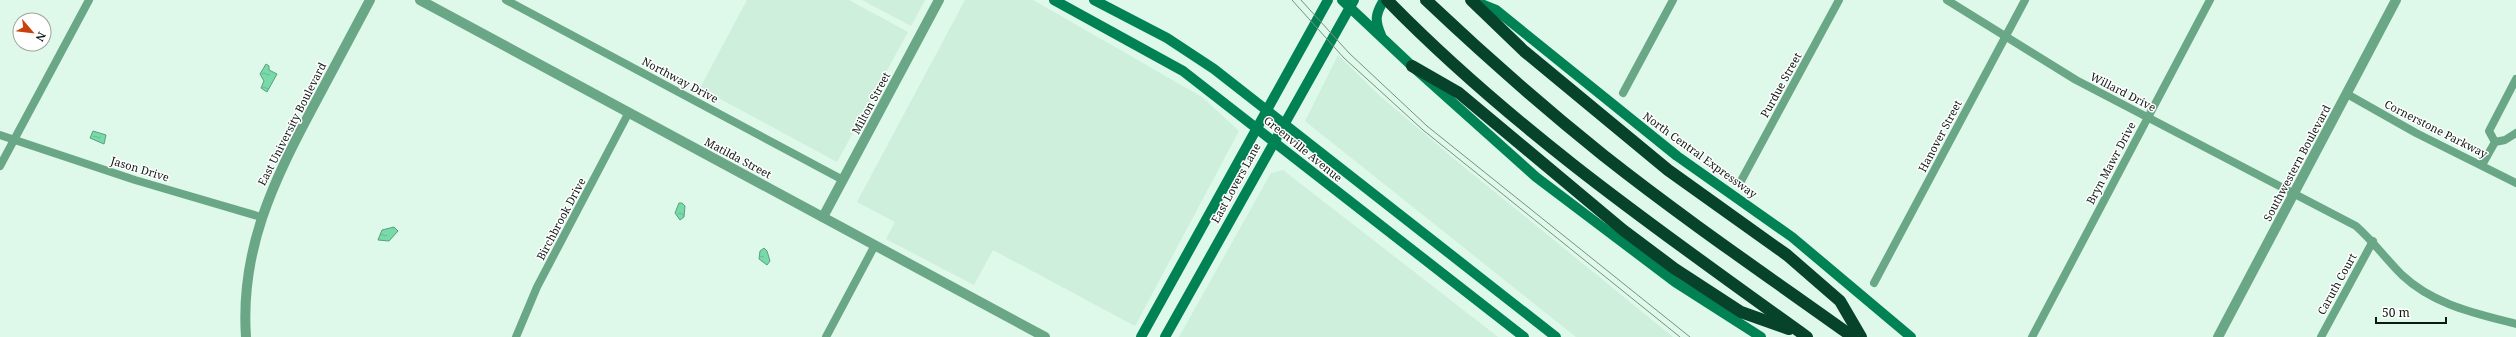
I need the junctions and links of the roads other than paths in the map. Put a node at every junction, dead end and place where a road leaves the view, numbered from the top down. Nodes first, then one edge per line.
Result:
1 (89, 0) edge
2 (370, 0) edge
3 (420, 0) edge
4 (506, 0) edge
5 (939, 0) edge
6 (1054, 0) edge
7 (1094, 0) edge
8 (1328, 0) edge
9 (1386, 0) edge
10 (1426, 0) edge
11 (1471, 0) edge
12 (1674, 0) edge
13 (1839, 0) edge
14 (1947, 0) edge
15 (2025, 0) edge
16 (2210, 0) edge
17 (2396, 0) edge
18 (1348, 3) edge
19 (2005, 38) junction
20 (1384, 41) junction
21 (1412, 66) junction
22 (2516, 79) edge
23 (1623, 93) dead end
24 (2347, 94) junction
25 (1265, 111) junction
26 (629, 112) junction
27 (2148, 117) junction
28 (1283, 125) junction
29 (1257, 127) junction
30 (2516, 133) edge
31 (0, 135) edge
32 (14, 139) junction
33 (1274, 141) junction
34 (2495, 142) junction
35 (2482, 165) junction
36 (0, 166) edge
37 (843, 180) junction
38 (1741, 181) dead end
39 (2516, 183) edge
40 (2294, 195) junction
41 (823, 217) junction
42 (261, 218) junction
43 (2373, 242) junction
44 (874, 245) junction
45 (1874, 283) dead end
46 (2516, 324) edge
47 (1806, 336) edge
48 (246, 337) edge
49 (516, 337) edge
50 (826, 337) edge
51 (1045, 337) edge
52 (1141, 337) edge
53 (1165, 337) edge
54 (1524, 337) edge
55 (1556, 337) edge
56 (1761, 337) edge
57 (1853, 337) edge
58 (1861, 337) edge
59 (1911, 337) edge
60 (2032, 337) edge
61 (2218, 337) edge
62 (2320, 337) edge

1 - 32 street
2 - 42 street, East University Boulevard
3 - 26 street, Matilda Street
4 - 37 street, Northway Drive
5 - 37 street, Milton Street
6 - 29 main road, Greenville Avenue
7 - 25 main road, Greenville Avenue
8 - 25 main road, East Lovers Lane
9 - 20 main road
9 - 47 highway
10 - 57 highway
11 - 58 highway
11 - 59 main road, North Central Expressway
12 - 23 street
13 - 38 street, Purdue Street
14 - 19 street, Willard Drive
15 - 19 street, Hanover Street
16 - 27 street, Bryn Mawr Drive
17 - 24 street, Southwestern Boulevard
18 - 20 main road
18 - 28 main road, East Lovers Lane
19 - 27 street, Willard Drive
19 - 45 street, Hanover Street
20 - 21 main road
21 - 47 highway
21 - 56 main road
22 - 34 street
24 - 35 street, Cornerstone Parkway
24 - 40 street, Southwestern Boulevard
25 - 28 main road, Greenville Avenue
25 - 29 main road, East Lovers Lane
26 - 41 street, Matilda Street
26 - 49 street, Birchbrook Drive
27 - 40 street, Willard Drive
27 - 60 street, Bryn Mawr Drive
28 - 33 main road, East Lovers Lane
28 - 55 main road, Greenville Avenue
29 - 33 main road, Greenville Avenue
29 - 52 main road, East Lovers Lane
30 - 34 street
31 - 32 street, Jason Drive
32 - 36 street
32 - 42 street, Jason Drive
33 - 53 main road, East Lovers Lane
33 - 54 main road, Greenville Avenue
34 - 35 street
35 - 39 street, Cornerstone Parkway
37 - 41 street, Milton Street
40 - 43 street
40 - 61 street, Southwestern Boulevard
41 - 44 street, Matilda Street
42 - 48 street, East University Boulevard
43 - 46 street
43 - 62 street, Caruth Court
44 - 50 street
44 - 51 street, Matilda Street

